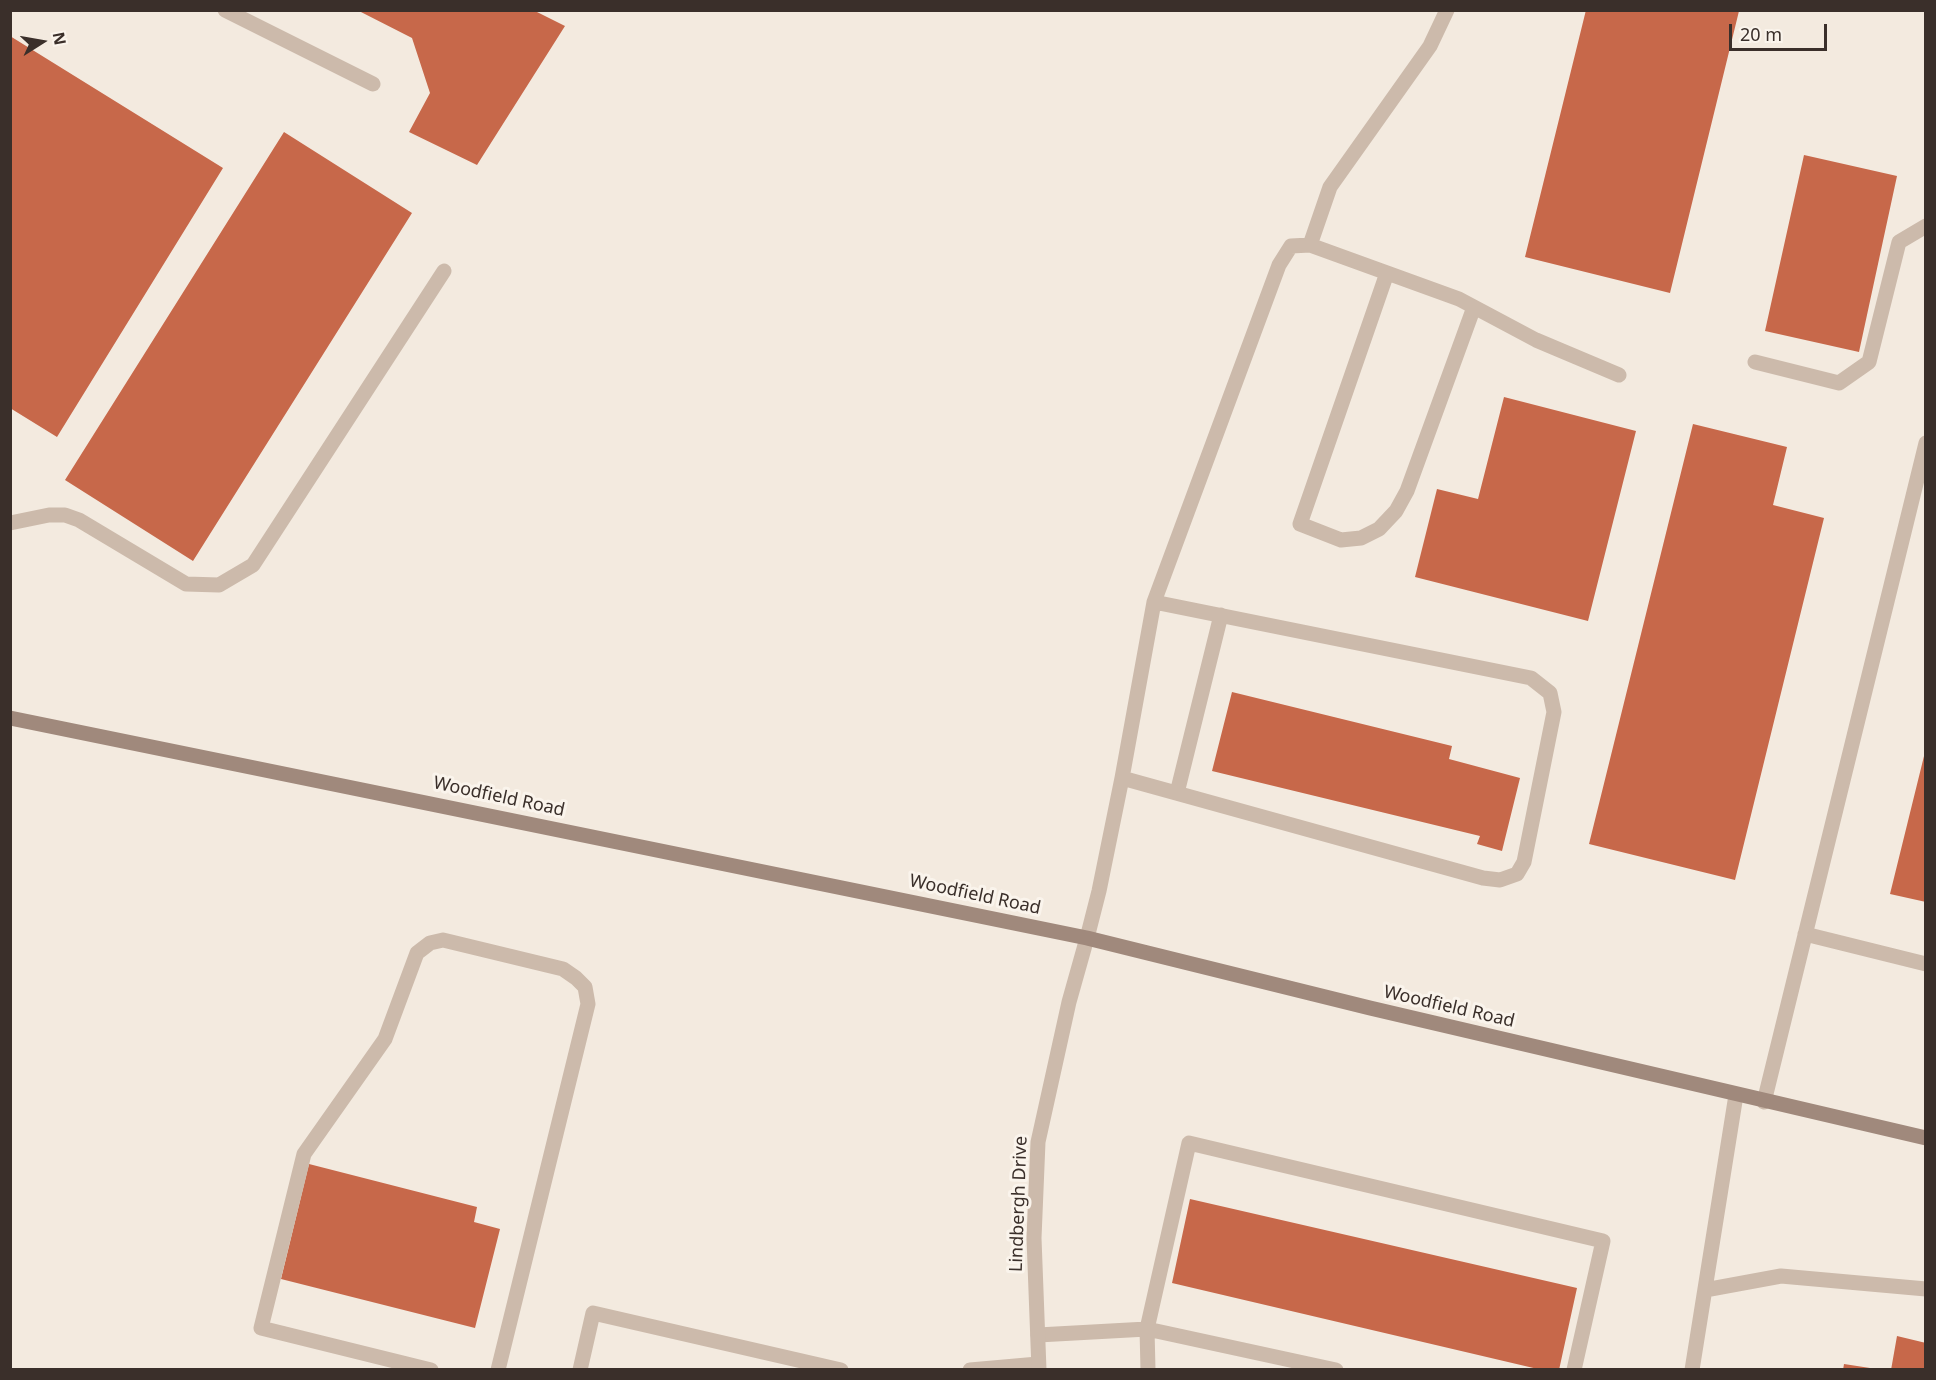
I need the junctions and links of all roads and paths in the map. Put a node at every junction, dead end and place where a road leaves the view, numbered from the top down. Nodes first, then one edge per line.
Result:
1 (225, 10) edge
2 (1447, 10) edge
3 (373, 84) dead end
4 (1926, 226) edge
5 (1310, 245) junction
6 (444, 271) dead end
7 (1387, 273) junction
8 (1474, 307) junction
9 (1755, 362) dead end
10 (1619, 375) dead end
11 (1926, 443) edge
12 (10, 523) edge
13 (1154, 602) junction
14 (1221, 615) junction
15 (10, 718) edge
16 (1122, 778) junction
17 (1177, 793) junction
18 (1805, 934) junction
19 (1087, 938) junction
20 (1926, 964) edge
21 (1736, 1095) junction
22 (1764, 1102) junction
23 (1926, 1138) edge
24 (1926, 1289) edge
25 (1705, 1290) junction
26 (1148, 1329) junction
27 (1038, 1335) junction
28 (1039, 1367) edge
29 (431, 1370) edge
30 (498, 1370) edge
31 (580, 1370) edge
32 (841, 1370) edge
33 (970, 1370) edge
34 (1148, 1370) edge
35 (1336, 1370) edge
36 (1574, 1370) edge
37 (1692, 1370) edge

1 - 3 street
2 - 5 street
4 - 9 street
5 - 7 street
5 - 13 street, Lindbergh Drive
6 - 12 street
7 - 8 street
7 - 8 street
8 - 10 street
11 - 18 street
13 - 14 street
13 - 16 street, Lindbergh Drive
14 - 17 street
14 - 17 street
15 - 19 main road, Woodfield Road
16 - 17 street
16 - 19 street, Lindbergh Drive
18 - 20 street
18 - 22 street
19 - 21 main road, Woodfield Road
19 - 27 street, Lindbergh Drive
21 - 22 main road, Woodfield Road
21 - 25 street
22 - 23 main road, Woodfield Road
24 - 25 street
25 - 37 street
26 - 27 street
26 - 34 street
26 - 35 street
26 - 36 street
27 - 28 street, Lindbergh Drive
28 - 33 street
29 - 30 street
31 - 32 street

